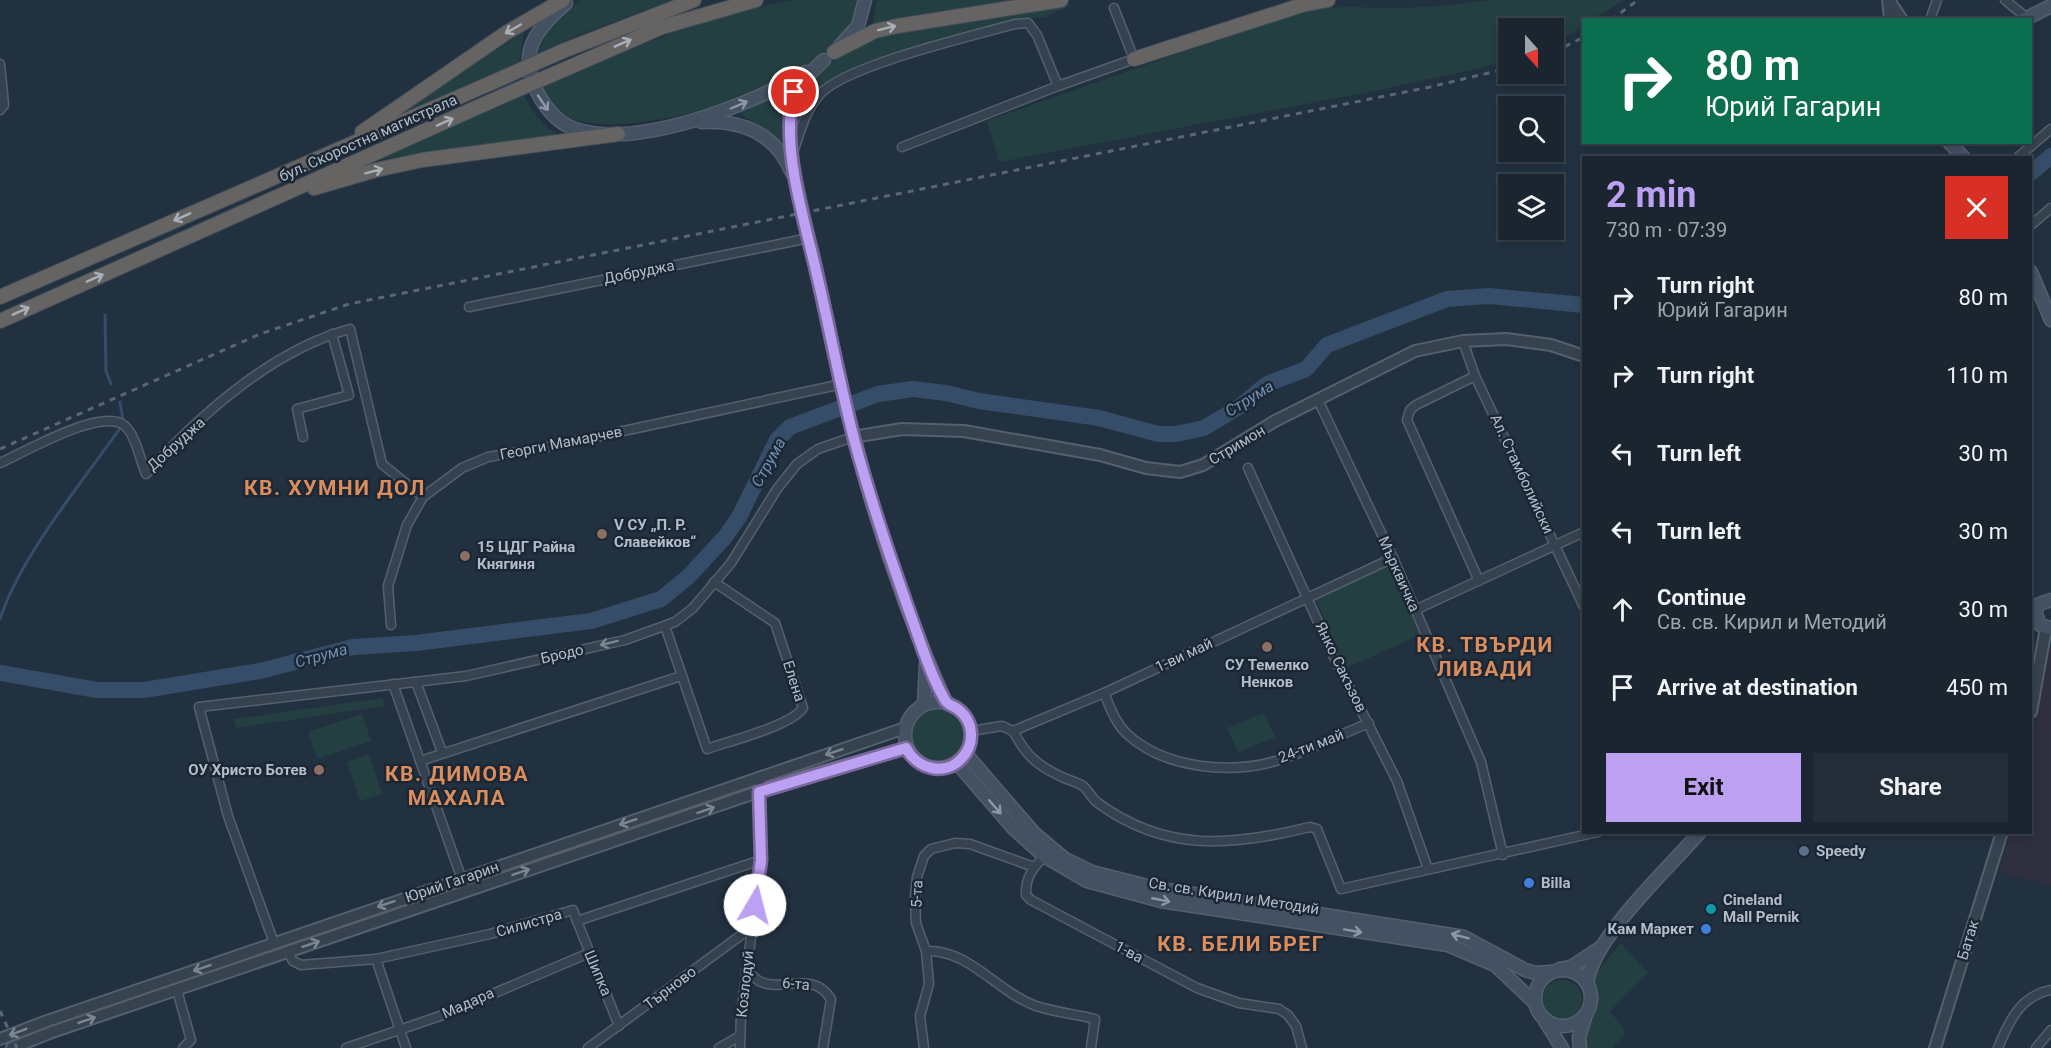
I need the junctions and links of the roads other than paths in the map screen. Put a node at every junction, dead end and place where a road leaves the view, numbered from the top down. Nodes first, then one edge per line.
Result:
1 (563, 0) edge
2 (569, 0) edge
3 (694, 0) edge
4 (756, 0) edge
5 (865, 0) edge
6 (1061, 0) edge
7 (1328, 0) edge
8 (1888, 0) edge
9 (1936, 0) edge
10 (2006, 0) edge
11 (2051, 6) edge
12 (1114, 8) dead end
13 (1890, 18) edge
14 (1901, 18) edge
15 (1931, 18) edge
16 (2024, 18) edge
17 (2027, 18) edge
18 (829, 56) junction
19 (1134, 59) junction
20 (0, 64) edge
21 (1058, 86) junction
22 (0, 110) edge
23 (683, 122) junction
24 (2051, 129) edge
25 (618, 134) junction
26 (1950, 144) edge
27 (902, 147) dead end
28 (333, 152) junction
29 (793, 154) junction
30 (1963, 156) edge
31 (2019, 156) edge
32 (797, 186) junction
33 (257, 205) junction
34 (2051, 208) edge
35 (2032, 224) edge
36 (809, 238) junction
37 (2032, 274) edge
38 (0, 297) edge
39 (469, 307) dead end
40 (2051, 320) edge
41 (0, 321) edge
42 (332, 334) junction
43 (1463, 341) junction
44 (1582, 355) edge
45 (1475, 376) junction
46 (843, 389) junction
47 (1318, 400) junction
48 (852, 432) junction
49 (303, 437) dead end
50 (839, 441) joint
51 (0, 463) edge
52 (1248, 468) dead end
53 (423, 497) junction
54 (1582, 533) edge
55 (1555, 545) junction
56 (1393, 558) junction
57 (1479, 581) junction
58 (714, 582) junction
59 (1308, 596) junction
60 (2051, 600) edge
61 (1582, 603) edge
62 (2033, 608) edge
63 (1415, 610) junction
64 (391, 625) dead end
65 (665, 626) junction
66 (2049, 628) edge
67 (925, 657) junction
68 (681, 676) junction
69 (416, 682) junction
70 (393, 684) junction
71 (1104, 693) junction
72 (946, 703) junction
73 (924, 705) junction
74 (2032, 707) edge
75 (1369, 723) junction
76 (905, 728) junction
77 (971, 731) junction
78 (1012, 731) junction
79 (906, 748) junction
80 (442, 752) junction
81 (961, 758) junction
82 (420, 761) junction
83 (760, 777) junction
84 (759, 792) junction
85 (1590, 834) edge
86 (1698, 834) edge
87 (2001, 834) edge
88 (1048, 853) junction
89 (1503, 855) junction
90 (761, 860) junction
91 (1034, 867) junction
92 (1428, 869) junction
93 (462, 878) junction
94 (466, 891) junction
95 (577, 921) junction
96 (752, 927) junction
97 (274, 943) junction
98 (1604, 946) junction
99 (926, 951) junction
100 (288, 952) junction
101 (589, 953) junction
102 (376, 959) junction
103 (746, 970) junction
104 (1555, 971) junction
105 (1587, 984) junction
106 (177, 990) junction
107 (2051, 990) edge
108 (1534, 1002) junction
109 (1586, 1013) junction
110 (1545, 1020) junction
111 (619, 1026) junction
112 (399, 1029) junction
113 (2051, 1030) edge
114 (740, 1036) junction
115 (0, 1039) edge
116 (192, 1044) edge
117 (12, 1048) edge
118 (183, 1048) edge
119 (346, 1048) edge
120 (406, 1048) edge
121 (588, 1048) edge
122 (719, 1048) edge
123 (741, 1048) edge
124 (823, 1048) edge
125 (924, 1048) edge
126 (1091, 1048) edge
127 (1302, 1048) edge
128 (1562, 1048) edge
129 (1580, 1048) edge
130 (1935, 1048) edge
131 (1998, 1048) edge
132 (2036, 1048) edge

1 -> 28 highway
2 -> 25 main road
3 - 28 highway, бул. Скоростна магистрала, bridge
33 -> 4 highway, бул. Скоростна магистрала, bridge
5 - 18 main road
18 -> 6 highway
7 - 19 highway
8 - 13 street
8 - 14 street
9 - 15 street
10 - 16 street
11 - 17 main road
12 - 19 street
23 -> 18 main road
18 - 29 main road
19 - 21 street
20 - 22 street
21 - 27 street
21 - 29 street
23 - 25 main road
23 - 32 main road
24 - 31 street
33 -> 25 highway
26 - 30 main road
28 -> 38 highway, бул. Скоростна магистрала
29 - 32 main road
32 - 36 main road
41 -> 33 highway, бул. Скоростна магистрала
34 - 35 street
36 - 39 street, Добруджа
36 - 46 main road
37 - 40 main road
42 - 49 street
42 - 51 street, Добруджа
42 - 53 street
43 - 44 street, Стримон
43 - 45 street, Ал. Стамболийски
43 - 47 street, Стримон
45 - 55 street, Ал. Стамболийски
45 - 57 street
46 - 48 main road
46 - 53 street, Георги Мамарчев
47 - 48 street, Стримон
47 - 56 street, Мърквичка
48 - 50 street, Стримон
48 - 67 main road
50 - 58 street, Бродо
52 - 59 street, Янко Сакъзов
53 - 64 street, Георги Мамарчев
54 - 55 street
55 - 57 street
55 - 61 street, Ал. Стамболийски
56 - 59 street, 1-ви май
56 - 63 street, Мърквичка
57 - 63 street
58 - 65 street, Бродо
58 - 68 street, Елена
59 - 71 street, 1-ви май
59 - 75 street, Янко Сакъзов
60 - 62 main road
62 - 66 main road
63 - 89 street, Мърквичка
65 - 68 street
65 -> 69 street, Бродо
66 - 74 street
67 - 72 main road
67 - 73 main road
68 - 80 street
69 - 70 street, Бродо
69 - 80 street
70 - 82 street
70 - 97 street, Бродо
71 - 75 street, 24-ти май
71 - 78 street, 1-ви май
72 - 73 main road
72 - 77 main road
73 - 76 main road
75 - 92 street, Янко Сакъзов
76 - 79 main road
76 -> 83 street, Юрий Гагарин
77 - 78 street, 1-ви май
77 - 81 main road
78 - 92 street
79 - 81 main road
79 - 84 street, Юрий Гагарин
80 - 82 street
81 - 88 main road, Св. св. Кирил и Методий
82 - 93 street
83 - 84 street, Козлодуй
83 -> 93 street, Юрий Гагарин
84 - 90 street, Козлодуй
94 -> 84 street, Юрий Гагарин
85 - 89 street
86 - 98 main road
87 - 130 street, Батак
88 - 91 street, 1-ва
104 -> 88 main road, Св. св. Кирил и Методий
88 -> 108 main road, Св. св. Кирил и Методий
89 - 92 street
90 - 95 street, Силистра
90 - 96 street, Козлодуй
91 - 99 street, 5-та
91 - 127 street, 1-ва
93 - 94 street
93 -> 97 street, Юрий Гагарин
100 -> 94 street, Юрий Гагарин
95 - 101 street, Шипка
95 - 102 street, Силистра
96 - 103 street, Козлодуй
96 - 111 street, Търново
97 -> 115 street, Юрий Гагарин
98 - 104 main road
98 - 105 main road
99 - 125 street, 5-та
99 - 126 street
100 - 102 street
100 - 106 street, Юрий Гагарин
101 - 111 street, Шипка
101 - 112 street, Мадара
102 - 112 street
103 - 114 street, Козлодуй
103 - 124 street, 6-та
104 - 105 main road
104 - 108 main road
105 - 109 main road
106 - 116 street
117 -> 106 street, Юрий Гагарин
107 - 131 street
108 - 110 main road
109 - 110 main road
109 - 129 main road
110 - 128 main road
111 - 121 street, Търново
112 - 119 street, Мадара
112 - 120 street
113 - 132 street
114 - 122 street
114 - 123 street, Козлодуй
116 - 118 street

